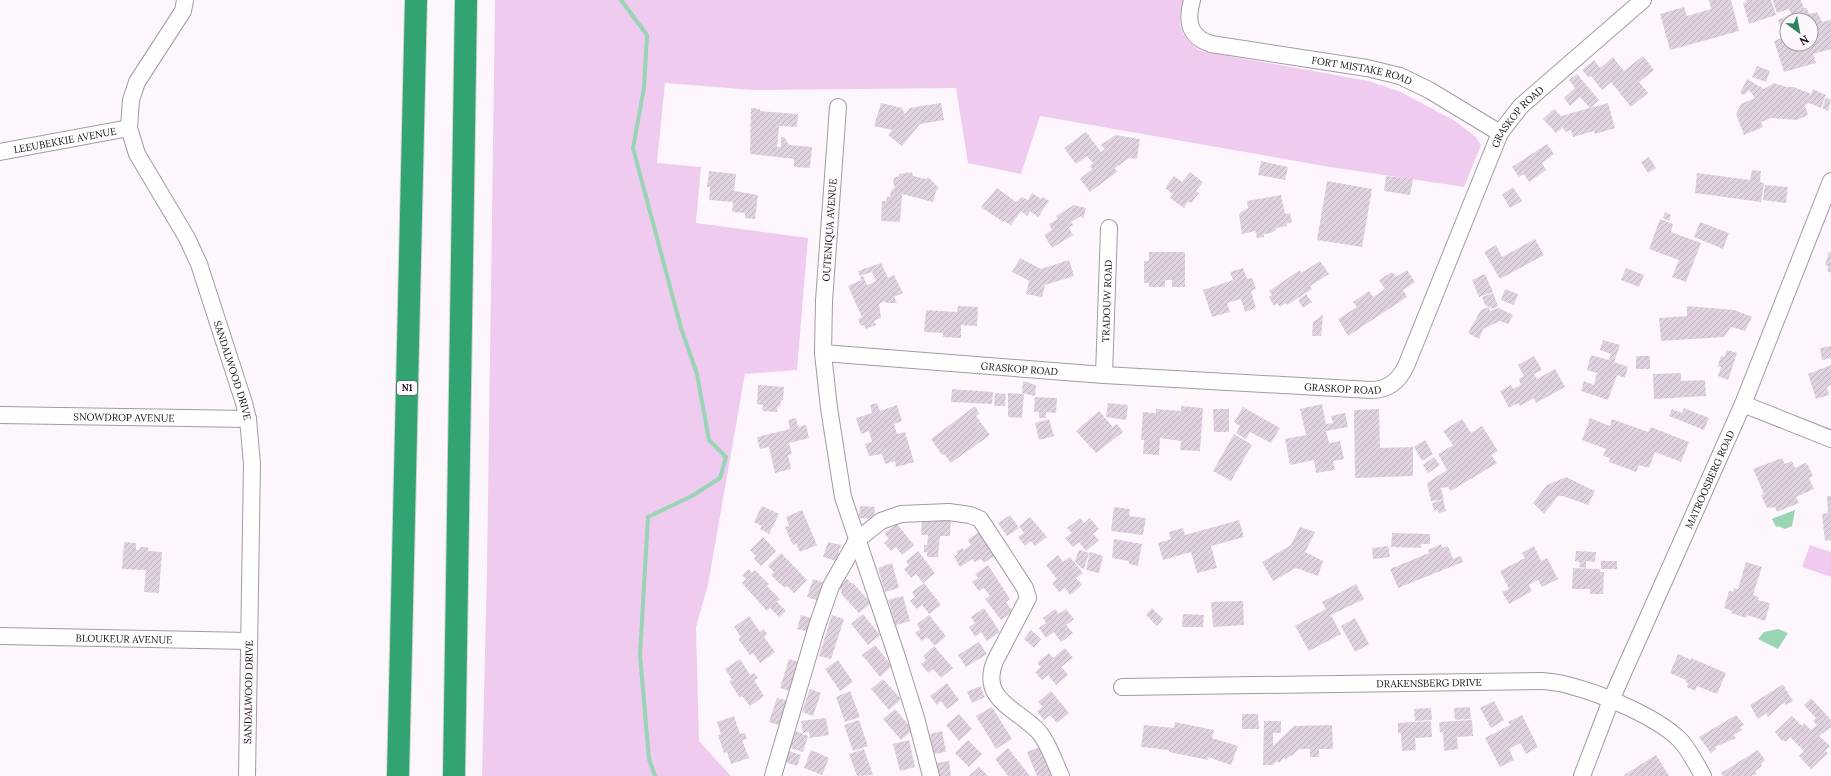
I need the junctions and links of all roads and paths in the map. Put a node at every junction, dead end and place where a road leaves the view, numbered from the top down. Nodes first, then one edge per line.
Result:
1 (185, 0) edge
2 (416, 0) edge
3 (466, 0) edge
4 (1192, 0) edge
5 (1643, 0) edge
6 (838, 107) dead end
7 (129, 128) junction
8 (1500, 133) junction
9 (0, 152) edge
10 (1831, 181) edge
11 (1109, 228) dead end
12 (823, 353) junction
13 (1104, 375) junction
14 (1743, 404) junction
15 (0, 415) edge
16 (248, 419) junction
17 (1831, 440) edge
18 (857, 540) junction
19 (0, 636) edge
20 (249, 641) junction
21 (1122, 687) dead end
22 (1611, 700) junction
23 (247, 776) edge
24 (398, 776) edge
25 (454, 776) edge
26 (773, 776) edge
27 (931, 776) edge
28 (1061, 776) edge
29 (1582, 776) edge
30 (1703, 776) edge

1 - 7 street, SANDALWOOD DRIVE
2 - 24 highway, N1
3 - 25 highway
4 - 8 street, FORT MISTAKE ROAD
5 - 8 street, GRASKOP ROAD
6 - 12 street, OUTENIQUA AVENUE
7 - 9 street, LEEUBEKKIE AVENUE
7 - 16 street, SANDALWOOD DRIVE
8 - 13 street, GRASKOP ROAD
10 - 14 street, MATROOSBERG ROAD
11 - 13 street, TRADOUW ROAD
12 - 13 street, GRASKOP ROAD
12 - 18 street, OUTENIQUA AVENUE
14 - 17 street
14 - 22 street, MATROOSBERG ROAD
15 - 16 street, SNOWDROP AVENUE
16 - 20 street, SANDALWOOD DRIVE
18 - 26 street
18 - 27 street, OUTENIQUA AVENUE
18 - 28 street
19 - 20 street, BLOUKEUR AVENUE
20 - 23 street, SANDALWOOD DRIVE
21 - 22 street, DRAKENSBERG DRIVE
22 - 29 street, MATROOSBERG ROAD
22 - 30 street, DRAKENSBERG DRIVE

